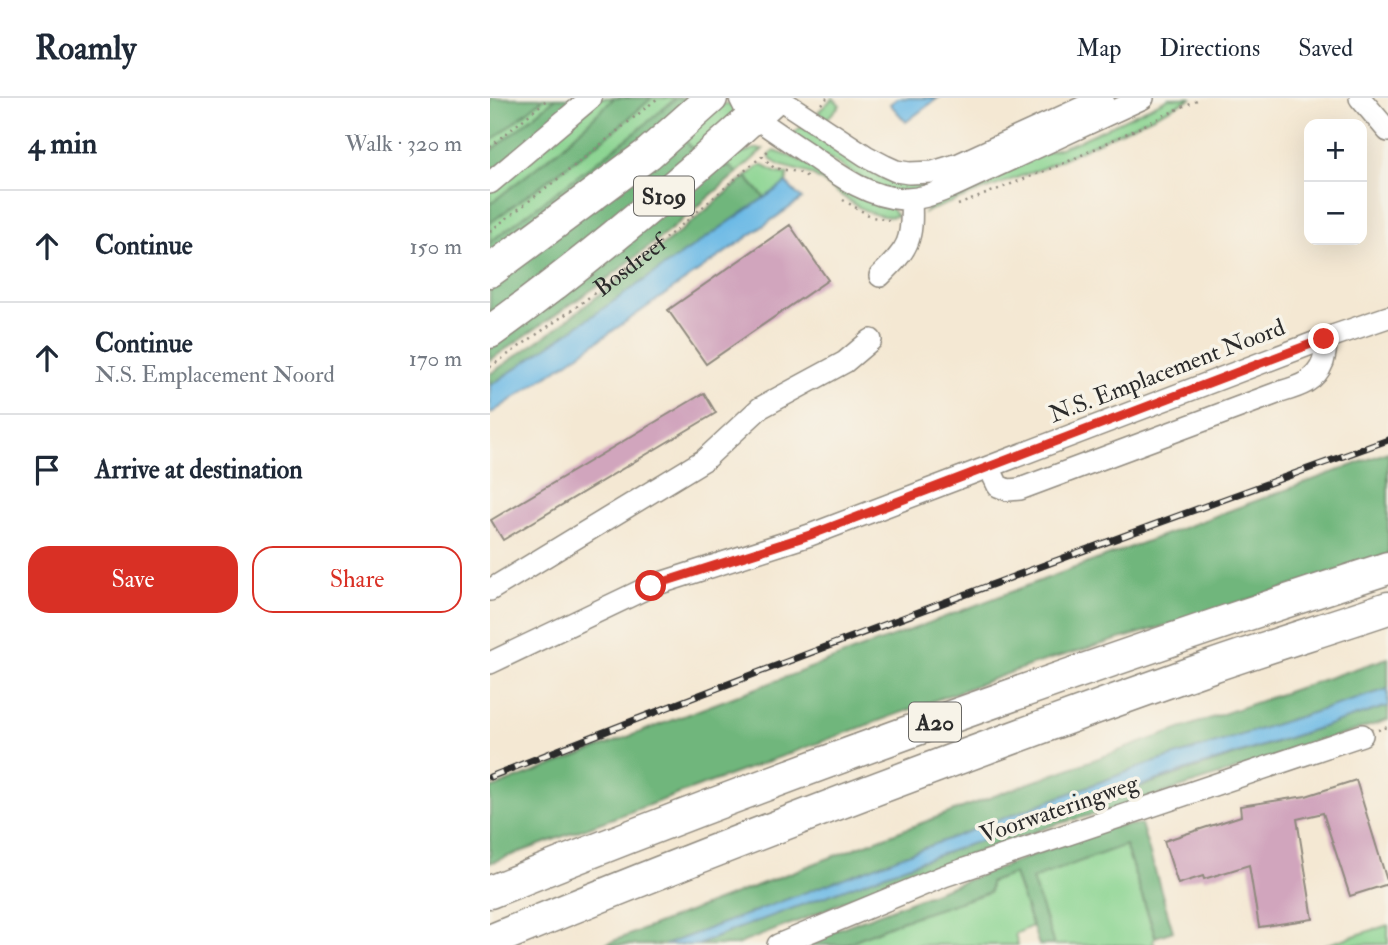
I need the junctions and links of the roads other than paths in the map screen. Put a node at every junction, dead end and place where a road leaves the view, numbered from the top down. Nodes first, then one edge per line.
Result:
1 (591, 98) edge
2 (711, 98) edge
3 (1103, 98) edge
4 (1143, 98) edge
5 (1360, 99) edge
6 (761, 103) edge
7 (1388, 131) edge
8 (490, 183) edge
9 (911, 199) junction
10 (490, 271) edge
11 (880, 276) dead end
12 (1388, 317) edge
13 (490, 332) edge
14 (1324, 339) junction
15 (871, 340) dead end
16 (989, 467) junction
17 (1388, 568) edge
18 (490, 590) edge
19 (1388, 608) edge
20 (490, 663) edge
21 (1362, 735) dead end
22 (490, 892) edge
23 (490, 941) edge
24 (778, 945) edge

1 - 8 street
2 - 10 highway, S109
3 - 6 street
4 - 9 street
5 - 7 street
6 - 9 street
6 - 13 highway, Bosdreef / S109
9 - 11 street
12 - 14 street, N.S. Emplacement Noord
14 - 16 street, N.S. Emplacement Noord
14 - 16 street
15 - 18 street
16 - 20 street, N.S. Emplacement Noord
17 - 22 highway, A20
19 - 23 highway, A20
21 - 24 street, Voorwateringweg

